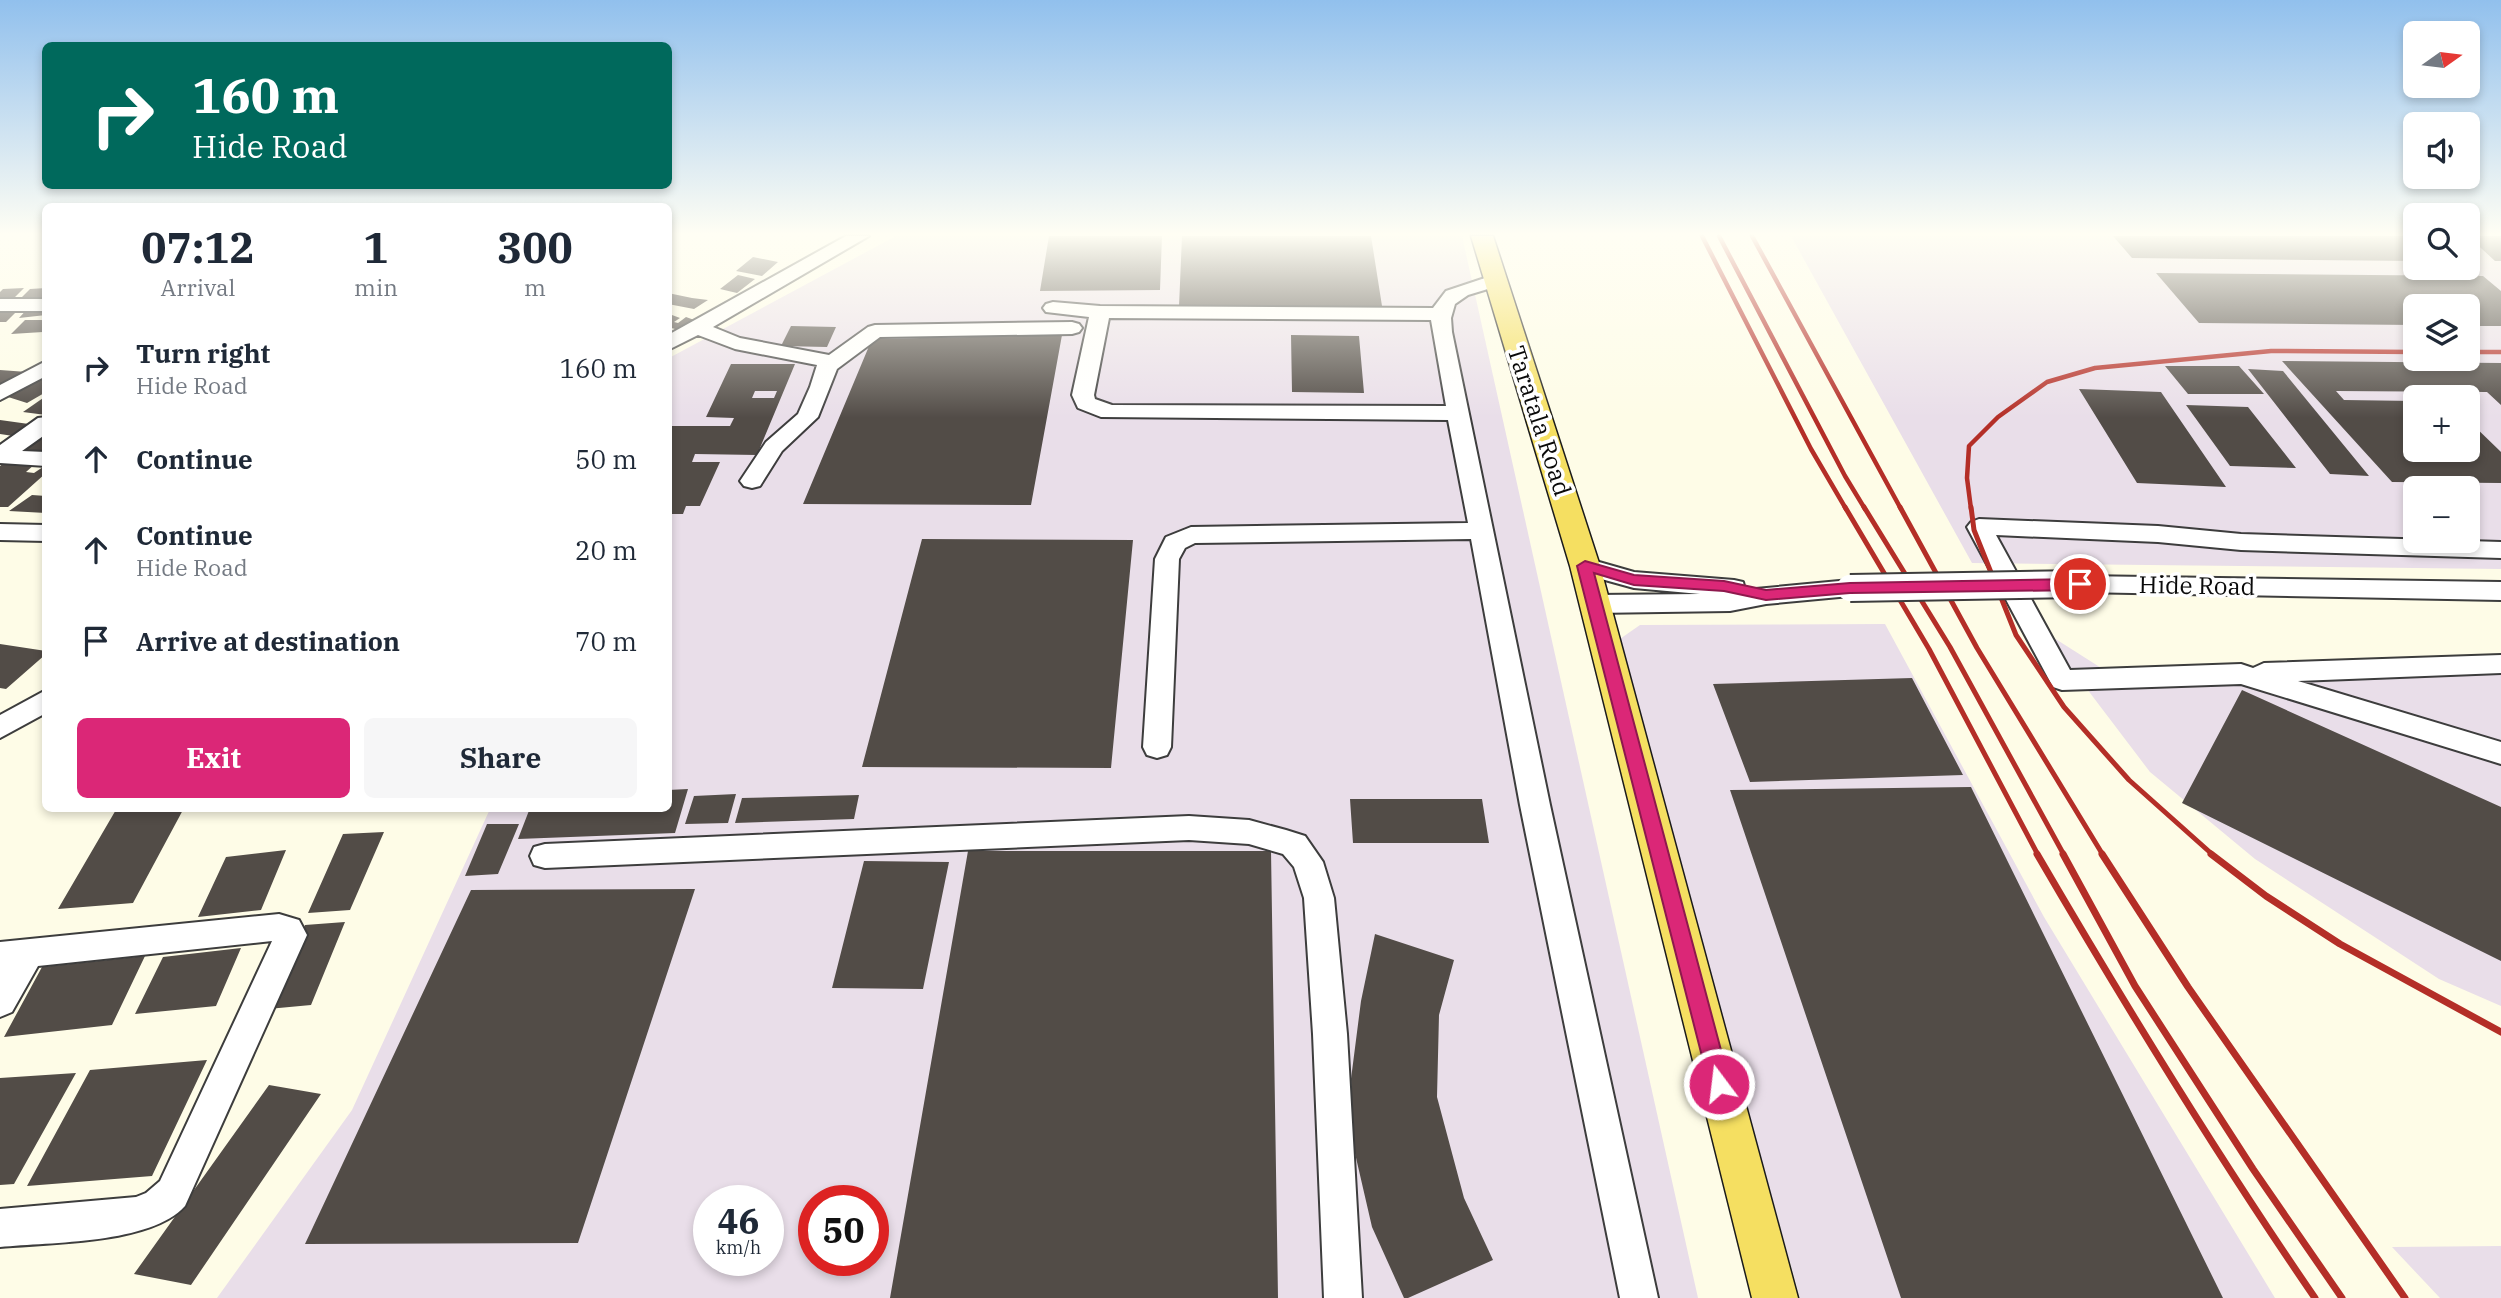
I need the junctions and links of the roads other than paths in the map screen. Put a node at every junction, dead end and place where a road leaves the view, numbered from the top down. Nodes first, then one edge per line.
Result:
1 (753, 297) edge
2 (1450, 297) edge
3 (1499, 297) edge
4 (0, 305) edge
5 (42, 305) edge
6 (1053, 309) dead end
7 (1100, 312) junction
8 (1439, 314) junction
9 (697, 328) junction
10 (1072, 328) dead end
11 (672, 342) edge
12 (42, 369) edge
13 (825, 369) junction
14 (2, 392) edge
15 (1459, 413) junction
16 (42, 426) edge
17 (2, 452) edge
18 (42, 458) edge
19 (752, 481) dead end
20 (1482, 531) junction
21 (0, 532) edge
22 (42, 533) edge
23 (2501, 550) edge
24 (1585, 566) junction
25 (2501, 591) edge
26 (1766, 595) junction
27 (1595, 604) junction
28 (2501, 664) edge
29 (2241, 674) junction
30 (42, 702) edge
31 (0, 728) edge
32 (1157, 747) dead end
33 (2501, 753) edge
34 (545, 856) dead end
35 (14, 954) edge
36 (0, 1002) edge
37 (0, 1228) edge
38 (1343, 1298) edge
39 (1639, 1298) edge
40 (1775, 1298) edge

1 - 9 street
2 - 8 street
3 - 24 main road, Taratala Road
4 - 5 street
6 - 7 street
7 - 8 street
7 - 15 street
8 - 15 street
9 - 11 street
9 - 13 street
10 - 13 street
12 - 14 street
13 - 19 street
15 - 20 street
16 - 17 street
17 - 18 street
20 - 32 street
20 - 39 street
21 - 22 street
23 - 29 street
24 - 26 street
24 - 27 main road, Taratala Road
25 - 26 street, Hide Road, bridge
26 - 27 street
27 - 40 main road, Taratala Road
28 - 29 street
29 - 33 street
30 - 31 street
34 - 38 street
35 - 36 street
35 - 37 street

